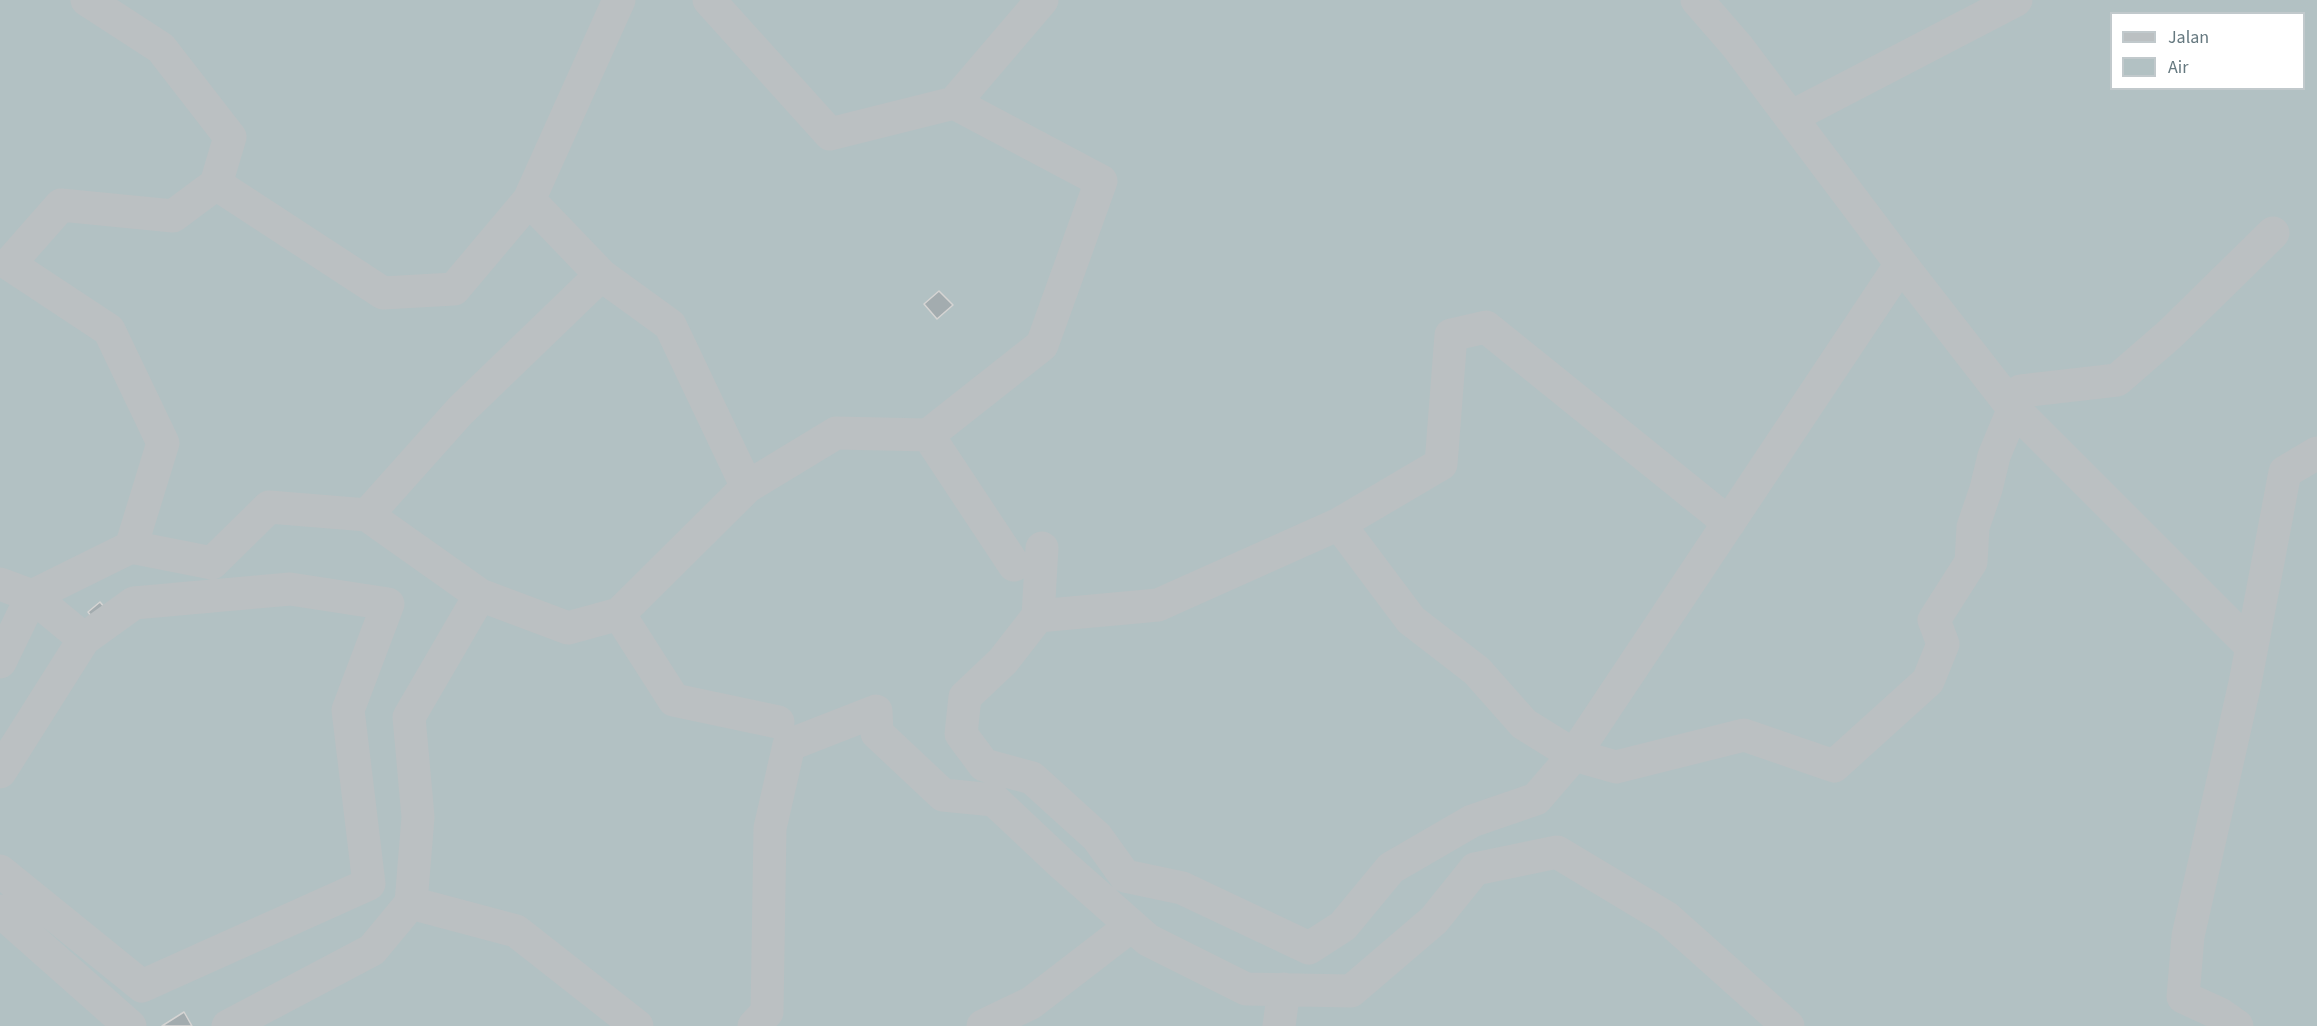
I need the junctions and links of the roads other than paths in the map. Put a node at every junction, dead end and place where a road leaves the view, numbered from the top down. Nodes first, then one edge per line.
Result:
1 (87, 0) edge
2 (619, 0) edge
3 (709, 0) edge
4 (1042, 0) edge
5 (1698, 0) edge
6 (2016, 0) edge
7 (954, 102) junction
8 (1791, 117) junction
9 (216, 184) junction
10 (529, 201) junction
11 (2273, 233) dead end
12 (4, 262) edge
13 (1901, 264) junction
14 (601, 275) junction
15 (2013, 408) junction
16 (928, 435) junction
17 (2317, 453) edge
18 (747, 487) junction
19 (367, 515) junction
20 (1729, 523) junction
21 (1339, 524) junction
22 (131, 547) junction
23 (1042, 549) dead end
24 (1014, 566) dead end
25 (0, 584) edge
26 (480, 595) junction
27 (32, 596) junction
28 (619, 614) junction
29 (1038, 616) junction
30 (84, 639) junction
31 (2252, 647) junction
32 (0, 662) edge
33 (778, 722) dead end
34 (1574, 755) junction
35 (0, 772) edge
36 (0, 872) edge
37 (411, 903) junction
38 (0, 911) edge
39 (1131, 926) junction
40 (1284, 989) junction
41 (130, 1026) edge
42 (228, 1026) edge
43 (637, 1026) edge
44 (754, 1026) edge
45 (983, 1026) edge
46 (1279, 1026) edge
47 (1788, 1026) edge
48 (2236, 1026) edge

1 - 9 lane
2 - 10 lane
3 - 7 lane
4 - 7 lane
5 - 8 lane
6 - 8 lane
7 - 16 lane
8 - 13 lane
9 - 10 lane
9 - 12 lane
10 - 14 lane
11 - 15 lane
12 - 22 lane
13 - 15 lane
13 - 20 lane
14 - 18 lane
14 - 19 lane
15 - 31 lane
15 - 34 lane
16 - 18 lane
16 - 24 lane
17 - 31 lane
18 - 28 lane
19 - 22 lane
19 - 26 lane
20 - 21 lane
20 - 34 lane
21 - 29 lane
21 - 34 lane
22 - 27 lane
23 - 29 lane
25 - 27 lane
26 - 28 lane
26 - 37 lane
27 - 30 lane
27 - 32 lane
28 - 33 lane
29 - 34 lane
30 - 35 lane
30 - 36 lane
31 - 48 lane
37 - 42 lane
37 - 43 lane
38 - 41 lane
39 - 40 lane
39 - 44 lane
39 - 45 lane
40 - 46 lane
40 - 47 lane

